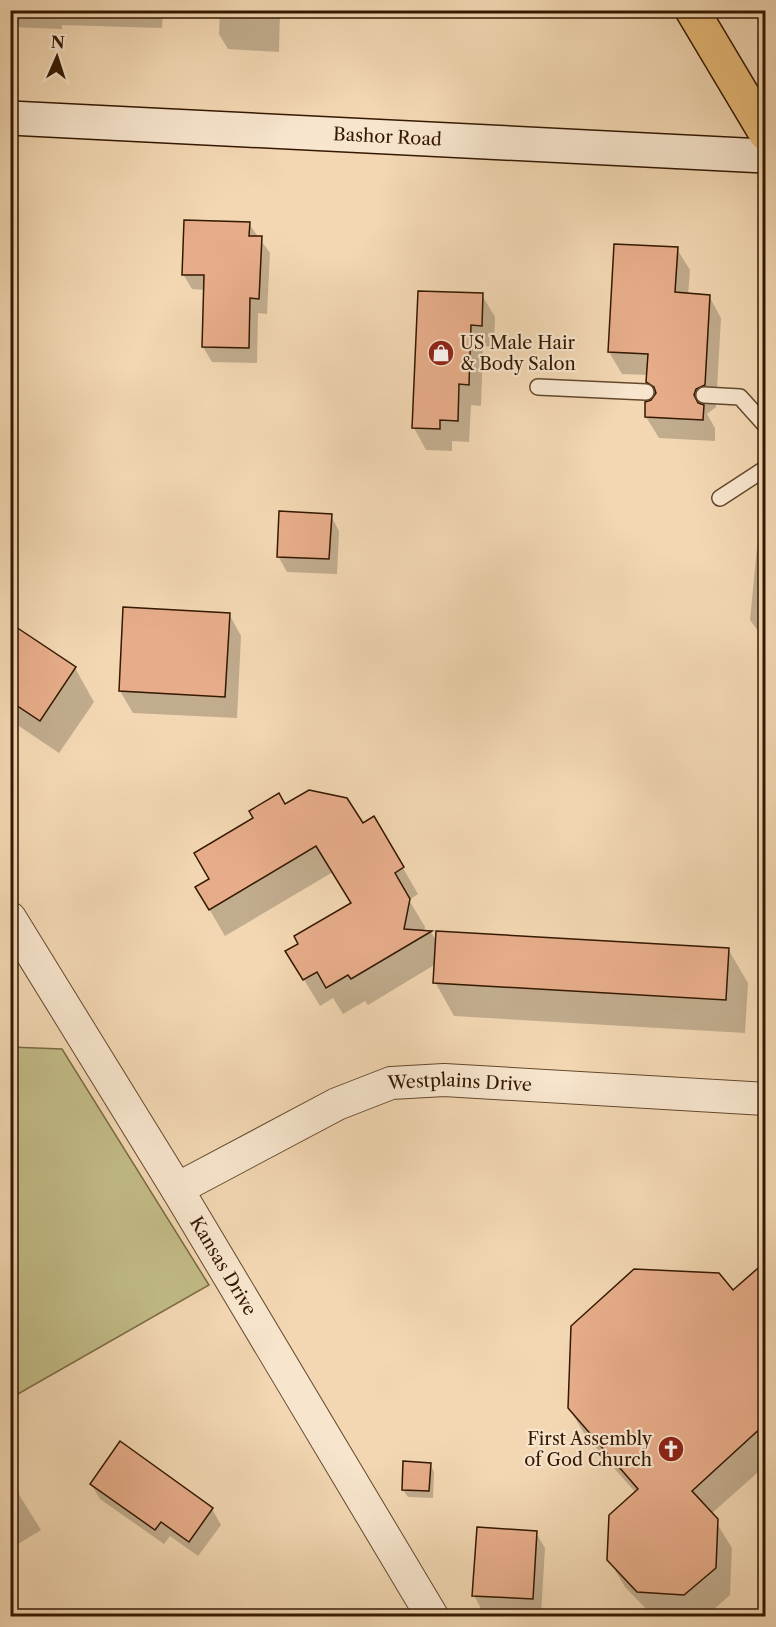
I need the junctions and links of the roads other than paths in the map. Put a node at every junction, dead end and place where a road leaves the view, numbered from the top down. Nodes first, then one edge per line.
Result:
1 (692, 10) edge
2 (10, 118) edge
3 (765, 134) edge
4 (765, 156) edge
5 (538, 387) dead end
6 (646, 392) dead end
7 (704, 395) dead end
8 (765, 426) edge
9 (765, 468) edge
10 (720, 498) dead end
11 (10, 918) edge
12 (765, 1099) edge
13 (177, 1189) junction
14 (432, 1617) edge

1 - 3 highway
2 - 4 street, Bashor Road
5 - 6 lane
7 - 8 lane
9 - 10 lane
11 - 13 street, Kansas Drive
12 - 13 street, Westplains Drive
13 - 14 street, Kansas Drive

